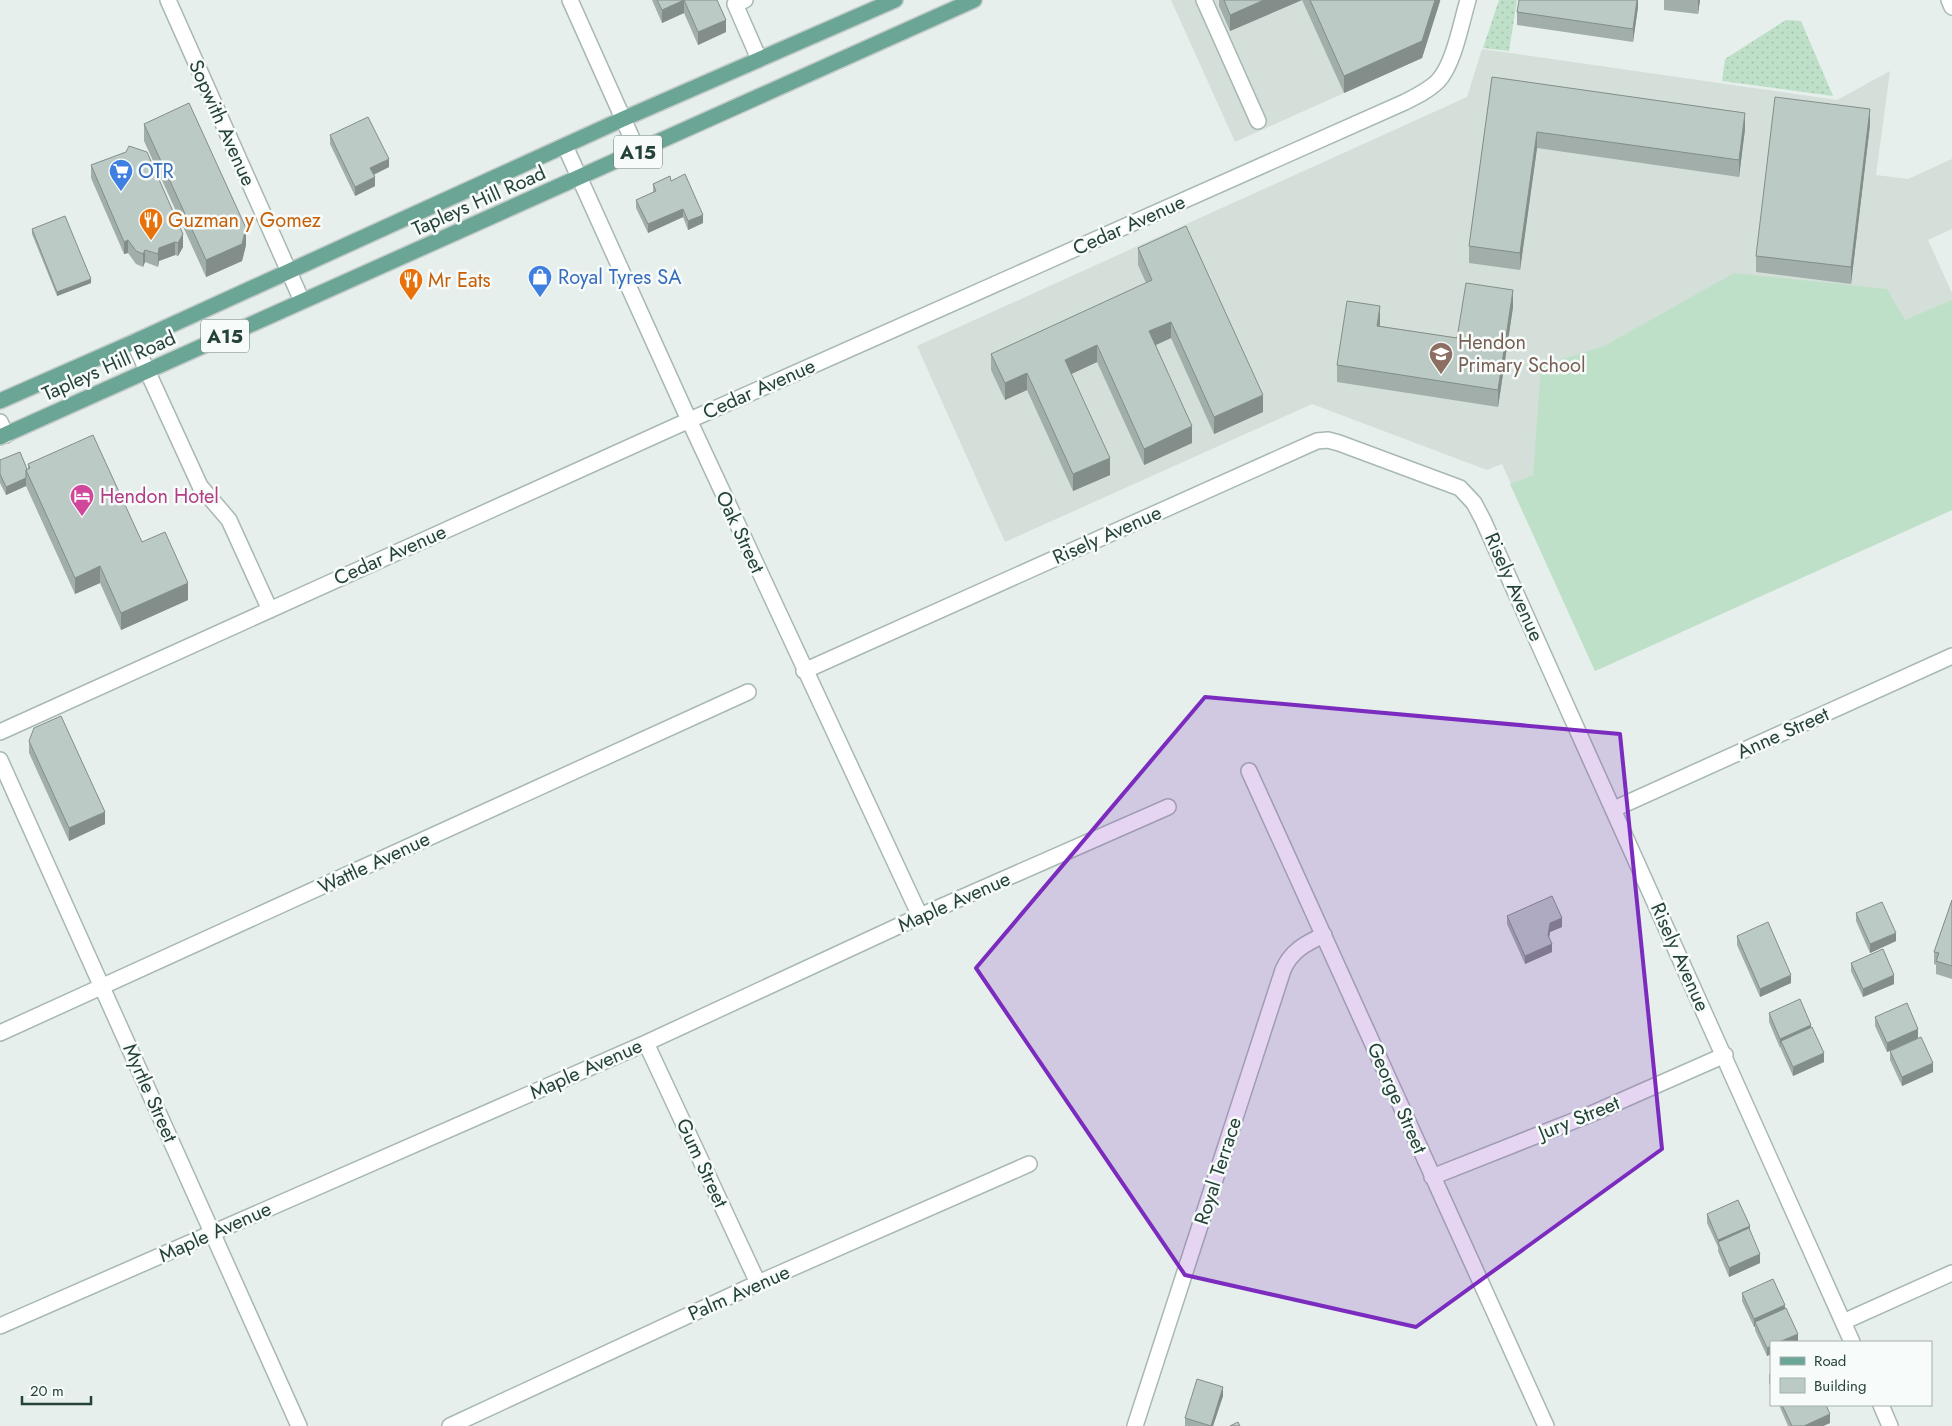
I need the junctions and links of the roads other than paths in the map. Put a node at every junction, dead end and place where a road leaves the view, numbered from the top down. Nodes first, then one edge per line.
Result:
1 (168, 0) edge
2 (570, 0) edge
3 (744, 0) edge
4 (895, 0) edge
5 (974, 0) edge
6 (1204, 0) edge
7 (1468, 0) edge
8 (1949, 0) edge
9 (1952, 7) edge
10 (760, 60) junction
11 (622, 120) junction
12 (1258, 122) dead end
13 (565, 146) junction
14 (638, 152) junction
15 (579, 178) junction
16 (288, 271) junction
17 (302, 301) junction
18 (134, 342) junction
19 (148, 372) junction
20 (0, 401) edge
21 (689, 420) junction
22 (2, 431) edge
23 (270, 610) junction
24 (1952, 656) edge
25 (804, 671) junction
26 (748, 692) dead end
27 (0, 732) edge
28 (0, 760) edge
29 (1249, 771) dead end
30 (1168, 807) dead end
31 (1614, 809) junction
32 (920, 916) junction
33 (1324, 935) junction
34 (102, 987) junction
35 (0, 1032) edge
36 (646, 1043) junction
37 (1725, 1055) junction
38 (1029, 1164) dead end
39 (1432, 1177) junction
40 (212, 1233) junction
41 (1952, 1273) edge
42 (758, 1283) junction
43 (1843, 1322) junction
44 (0, 1326) edge
45 (1852, 1341) edge
46 (1880, 1406) edge
47 (299, 1426) edge
48 (450, 1426) edge
49 (1135, 1426) edge
50 (1546, 1426) edge
51 (1890, 1426) edge

1 - 16 street, Sopwith Avenue
2 - 11 street
3 - 10 street
4 - 10 main road, Tapleys Hill Road / A15
5 - 14 main road, Tapleys Hill Road / A15
6 - 12 street
7 - 21 street, Cedar Avenue
8 - 9 street
10 - 11 main road, Tapleys Hill Road / A15
11 - 13 main road, Tapleys Hill Road / A15
11 - 14 street
13 - 15 street, Oak Street
13 - 16 main road, Tapleys Hill Road / A15
14 - 15 main road, Tapleys Hill Road / A15
15 - 17 main road, Tapleys Hill Road / A15
15 - 21 street, Oak Street
16 - 17 street, Sopwith Avenue
16 - 18 main road, Tapleys Hill Road / A15
17 - 19 main road, Tapleys Hill Road / A15
18 - 19 street
18 - 20 main road, Tapleys Hill Road / A15
19 - 22 main road, Tapleys Hill Road / A15
19 - 23 street
21 - 23 street, Cedar Avenue
21 - 25 street, Oak Street
23 - 27 street, Cedar Avenue
24 - 31 street, Anne Street
25 - 31 street, Risely Avenue
25 - 32 street, Oak Street
26 - 34 street, Wattle Avenue
28 - 34 street, Myrtle Street
29 - 33 street, George Street
30 - 32 street, Maple Avenue
31 - 37 street, Risely Avenue
32 - 36 street, Maple Avenue
33 - 39 street, George Street
33 - 49 street, Royal Terrace
34 - 35 street, Wattle Avenue
34 - 40 street, Myrtle Street
36 - 40 street, Maple Avenue
36 - 42 street, Gum Street
37 - 39 street, Jury Street
37 - 43 street, Risely Avenue
38 - 42 street, Palm Avenue
39 - 50 street, George Street
40 - 44 street, Maple Avenue
40 - 47 street, Myrtle Street
41 - 43 street
42 - 48 street, Palm Avenue
43 - 45 street, Risely Avenue
46 - 51 street

